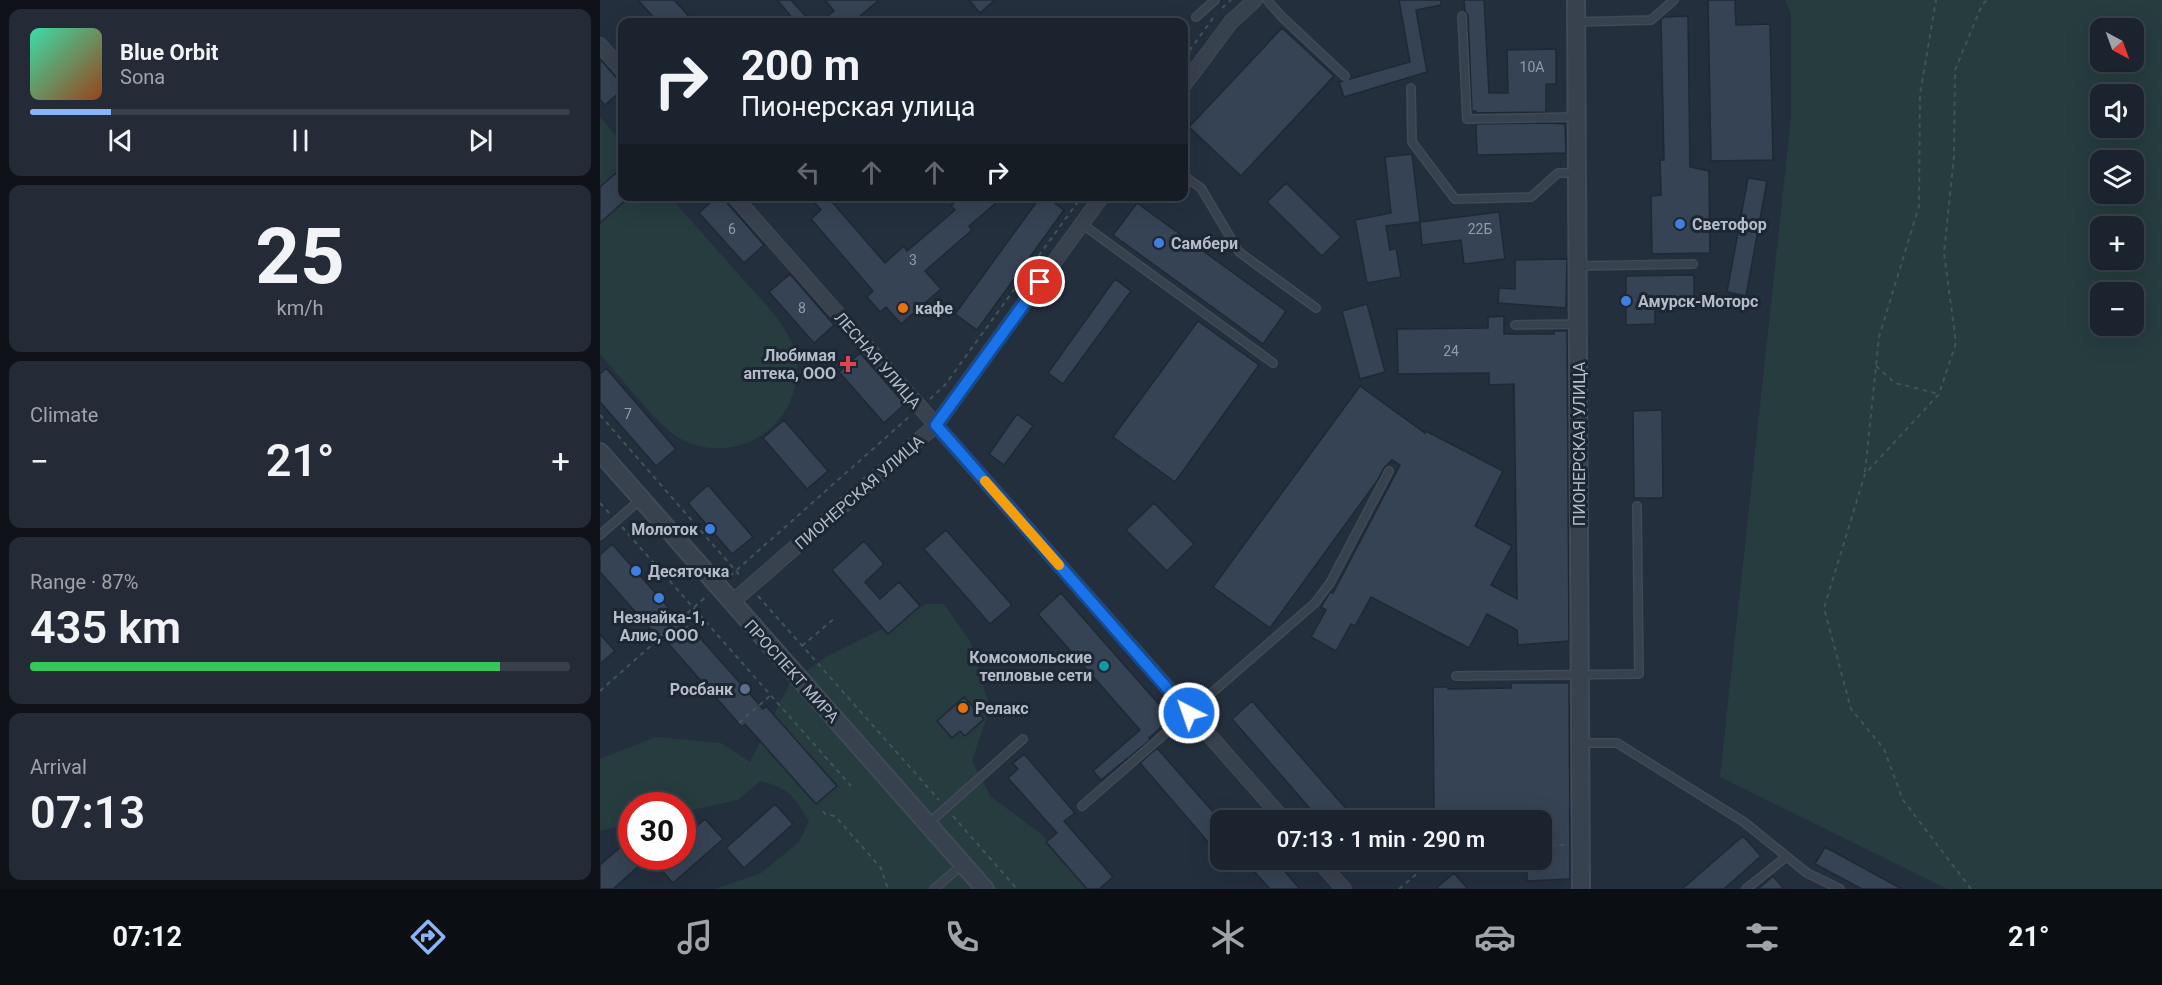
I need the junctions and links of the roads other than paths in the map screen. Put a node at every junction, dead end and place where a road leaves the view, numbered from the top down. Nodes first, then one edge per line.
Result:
1 (1215, 0) edge
2 (1254, 0) edge
3 (1267, 0) edge
4 (1576, 0) edge
5 (1674, 0) edge
6 (1462, 16) dead end
7 (1196, 17) dead end
8 (1576, 22) junction
9 (600, 45) edge
10 (618, 65) edge
11 (1345, 76) dead end
12 (1188, 80) edge
13 (1411, 88) dead end
14 (1577, 117) junction
15 (1577, 173) junction
16 (1188, 179) edge
17 (738, 201) edge
18 (1097, 201) edge
19 (1082, 224) junction
20 (1693, 264) dead end
21 (1578, 266) junction
22 (1316, 308) dead end
23 (1578, 324) junction
24 (1515, 325) dead end
25 (1273, 363) dead end
26 (936, 425) junction
27 (600, 452) edge
28 (1389, 471) dead end
29 (641, 499) junction
30 (1637, 506) dead end
31 (600, 535) edge
32 (731, 603) junction
33 (1580, 674) junction
34 (1456, 676) dead end
35 (1189, 713) junction
36 (1023, 739) dead end
37 (1580, 743) junction
38 (1082, 806) dead end
39 (1275, 810) edge
40 (927, 824) junction
41 (1786, 856) junction
42 (963, 864) junction
43 (1327, 870) edge
44 (934, 889) edge
45 (985, 889) edge
46 (1344, 889) edge
47 (1581, 889) edge
48 (1746, 889) edge
49 (1840, 889) edge

1 - 7 lane
2 - 12 street
3 - 11 lane
4 - 8 street, ПИОНЕРСКАЯ УЛИЦА
5 - 8 lane
6 - 14 lane
8 - 14 street, ПИОНЕРСКАЯ УЛИЦА
9 - 10 street
13 - 15 lane
14 - 15 street, ПИОНЕРСКАЯ УЛИЦА
15 - 21 street, ПИОНЕРСКАЯ УЛИЦА
16 - 22 lane
17 - 26 street, ЛЕСНАЯ УЛИЦА
18 - 19 street, ПИОНЕРСКАЯ УЛИЦА
19 - 25 lane
19 - 26 street, ПИОНЕРСКАЯ УЛИЦА
20 - 21 lane
21 - 23 street, ПИОНЕРСКАЯ УЛИЦА
23 - 24 lane
23 - 33 street, ПИОНЕРСКАЯ УЛИЦА
26 - 32 street, ПИОНЕРСКАЯ УЛИЦА
26 - 35 street, ЛЕСНАЯ УЛИЦА
27 - 29 street, ПРОСПЕКТ МИРА
28 - 35 lane
29 - 31 lane
29 - 32 street, ПРОСПЕКТ МИРА
30 - 33 lane
32 - 40 street, ПРОСПЕКТ МИРА
33 - 34 lane
33 - 37 street, ПИОНЕРСКАЯ УЛИЦА
35 - 38 lane
35 - 39 street, ЛЕСНАЯ УЛИЦА
36 - 40 lane
37 - 41 lane
37 - 47 street, ПИОНЕРСКАЯ УЛИЦА
40 - 42 street, ПРОСПЕКТ МИРА
41 - 48 lane
41 - 49 lane
42 - 44 lane
42 - 45 street, ПРОСПЕКТ МИРА
43 - 46 street

